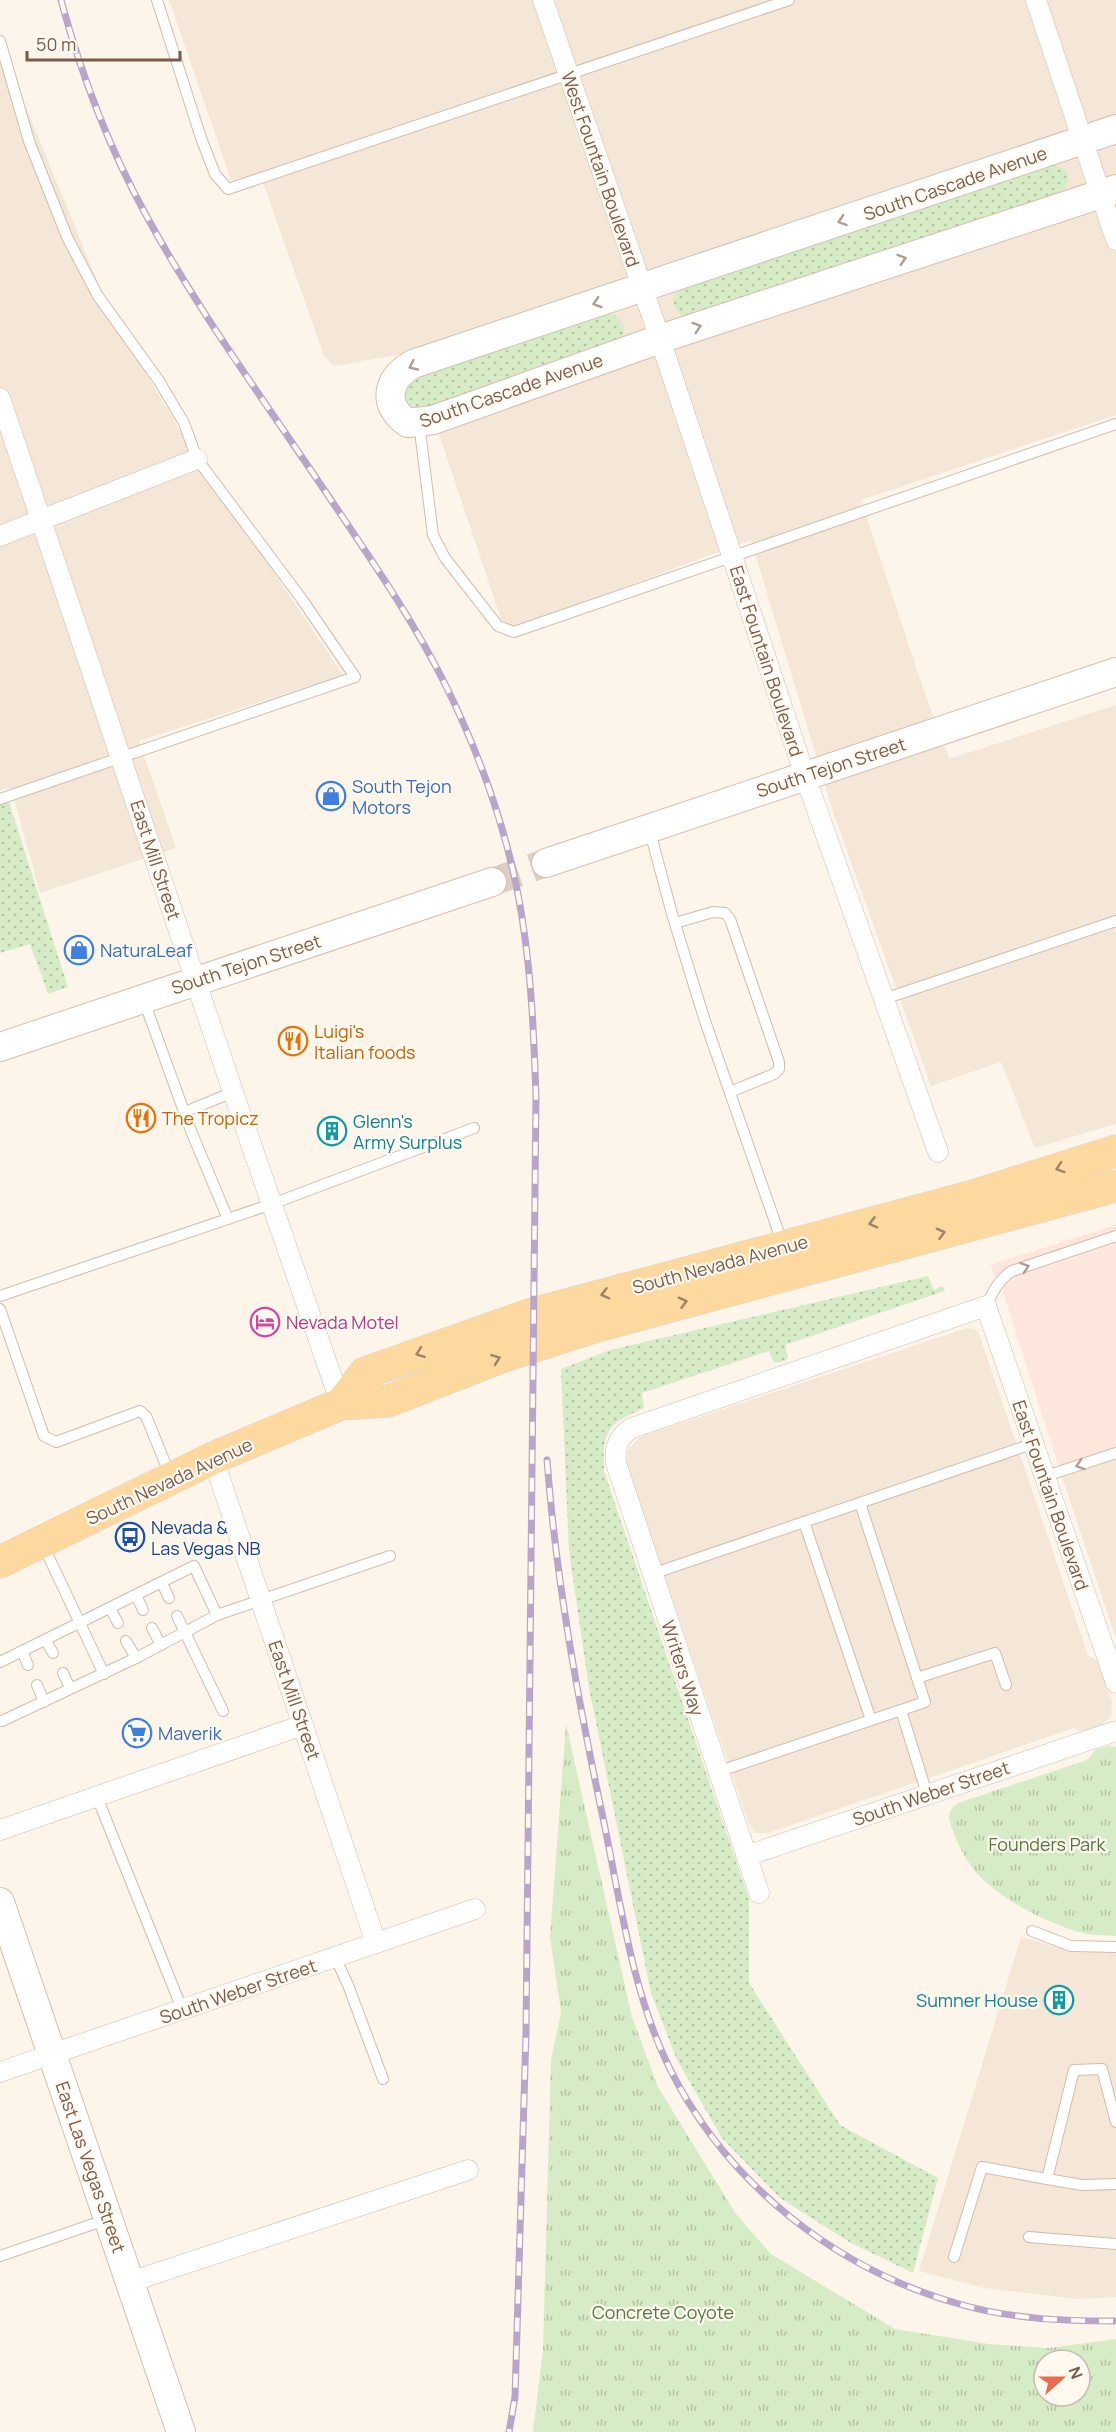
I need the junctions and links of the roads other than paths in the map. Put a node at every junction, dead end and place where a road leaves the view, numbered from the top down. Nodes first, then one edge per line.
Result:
1 (157, 0) edge
2 (543, 0) edge
3 (789, 0) edge
4 (1036, 0) edge
5 (0, 41) edge
6 (568, 74) junction
7 (1116, 129) edge
8 (1083, 140) junction
9 (1108, 191) edge
10 (1116, 240) edge
11 (642, 288) junction
12 (660, 339) junction
13 (0, 398) edge
14 (419, 423) junction
15 (1116, 424) edge
16 (197, 459) junction
17 (41, 521) junction
18 (0, 536) edge
19 (732, 556) junction
20 (1116, 672) edge
21 (122, 758) junction
22 (805, 776) junction
23 (0, 799) edge
24 (649, 828) junction
25 (546, 863) tunnel mouth
26 (492, 882) tunnel mouth
27 (1116, 921) edge
28 (675, 923) junction
29 (195, 980) junction
30 (144, 998) junction
31 (884, 999) junction
32 (0, 1047) edge
33 (233, 1092) junction
34 (730, 1092) junction
35 (185, 1112) junction
36 (474, 1128) dead end
37 (1116, 1151) edge
38 (938, 1152) dead end
39 (1116, 1186) edge
40 (272, 1204) junction
41 (228, 1219) junction
42 (1116, 1236) edge
43 (784, 1247) junction
44 (0, 1296) edge
45 (986, 1306) junction
46 (0, 1309) edge
47 (341, 1404) junction
48 (1032, 1444) junction
49 (1116, 1454) edge
50 (213, 1458) junction
51 (1044, 1477) junction
52 (172, 1478) junction
53 (860, 1503) junction
54 (804, 1522) junction
55 (41, 1542) junction
56 (390, 1556) dead end
57 (0, 1562) edge
58 (652, 1574) junction
59 (162, 1583) junction
60 (136, 1595) junction
61 (169, 1598) dead end
62 (261, 1601) junction
63 (110, 1608) junction
64 (143, 1611) dead end
65 (217, 1615) junction
66 (177, 1616) dead end
67 (81, 1622) junction
68 (118, 1623) dead end
69 (152, 1628) dead end
70 (185, 1632) junction
71 (46, 1641) junction
72 (126, 1641) dead end
73 (161, 1645) junction
74 (22, 1651) junction
75 (53, 1653) dead end
76 (136, 1659) junction
77 (0, 1662) edge
78 (28, 1665) dead end
79 (63, 1672) dead end
80 (104, 1674) junction
81 (917, 1678) junction
82 (1116, 1683) edge
83 (37, 1685) dead end
84 (1006, 1685) dead end
85 (70, 1689) junction
86 (44, 1702) junction
87 (901, 1710) junction
88 (223, 1711) dead end
89 (1, 1720) edge
90 (871, 1720) junction
91 (303, 1725) junction
92 (1116, 1731) edge
93 (717, 1772) junction
94 (927, 1794) junction
95 (97, 1797) junction
96 (0, 1830) edge
97 (746, 1856) junction
98 (759, 1893) dead end
99 (0, 1902) edge
100 (475, 1909) dead end
101 (1032, 1931) dead end
102 (376, 1944) junction
103 (1116, 1947) edge
104 (335, 1957) junction
105 (182, 2009) junction
106 (53, 2055) junction
107 (0, 2072) edge
108 (383, 2079) dead end
109 (1116, 2122) edge
110 (468, 2170) dead end
111 (1047, 2179) junction
112 (1116, 2184) edge
113 (109, 2219) junction
114 (1029, 2237) dead end
115 (1116, 2244) edge
116 (0, 2256) edge
117 (954, 2257) dead end
118 (130, 2282) junction
119 (181, 2432) edge

1 - 6 lane
2 - 6 street, West Fountain Boulevard
3 - 6 lane
4 - 8 street
5 - 16 lane
6 - 11 street, West Fountain Boulevard
7 - 8 street, South Cascade Avenue
8 - 9 street
8 -> 11 street, South Cascade Avenue
9 - 10 street
12 -> 9 street, South Cascade Avenue
11 - 12 street, West Fountain Boulevard
11 -> 14 street, South Cascade Avenue
12 - 14 street, South Cascade Avenue
12 - 19 street, East Fountain Boulevard
13 - 17 street, East Mill Street
14 - 19 lane
15 - 19 lane
16 - 17 street
16 - 21 lane
17 - 18 street
17 - 21 street, East Mill Street
19 - 22 street, East Fountain Boulevard
20 - 22 street, South Tejon Street
21 - 23 lane
21 - 29 street, East Mill Street
22 - 24 street, South Tejon Street
22 - 31 street, East Fountain Boulevard
24 - 25 street, South Tejon Street
24 - 28 lane
26 - 29 street, South Tejon Street
27 - 31 lane
28 - 34 lane
28 - 34 lane
29 - 30 street, South Tejon Street
29 - 33 street, East Mill Street
30 - 32 street, South Tejon Street
30 - 35 lane
31 - 38 street, East Fountain Boulevard
33 - 35 lane
33 - 40 street, East Mill Street
34 - 43 lane
35 - 41 lane
36 - 40 lane
37 -> 43 main road, South Nevada Avenue
47 -> 39 main road, South Nevada Avenue
40 - 41 lane
40 - 47 street, East Mill Street
41 - 44 lane
45 -> 42 lane
43 -> 47 main road, South Nevada Avenue
45 - 48 street, East Fountain Boulevard
45 - 58 street, Writers Way
46 - 52 lane
47 - 50 main road, South Nevada Avenue
48 - 51 street, East Fountain Boulevard
48 - 53 lane
49 -> 51 lane
50 - 52 main road, South Nevada Avenue
50 - 62 street, East Mill Street
51 - 82 street, East Fountain Boulevard
52 - 55 main road, South Nevada Avenue
53 - 54 lane
53 - 81 lane
54 - 58 lane
54 - 90 lane
55 - 57 main road, South Nevada Avenue
55 - 67 lane
56 - 62 lane
58 - 93 street, Writers Way
59 - 60 lane
59 - 61 lane
59 - 65 lane
60 - 63 lane
60 - 64 lane
62 - 65 lane
62 - 91 street, East Mill Street
63 - 67 lane
63 - 68 lane
65 - 70 lane
66 - 70 lane
67 - 71 lane
67 - 80 lane
69 - 73 lane
70 - 73 lane
70 - 88 lane
71 - 74 lane
71 - 75 lane
72 - 76 lane
73 - 76 lane
74 - 77 lane
74 - 78 lane
76 - 80 lane
79 - 85 lane
80 - 85 lane
81 - 84 lane
81 - 87 lane
83 - 86 lane
85 - 86 lane
86 - 89 lane
87 - 90 lane
87 - 94 lane
90 - 93 lane
91 - 95 street
91 - 102 street, East Mill Street
92 - 94 street, South Weber Street
93 - 97 street, Writers Way
94 - 97 street, South Weber Street
95 - 96 street
95 - 105 lane
97 - 98 street, Writers Way
99 - 106 street, East Las Vegas Street
100 - 102 street, South Weber Street
101 - 103 lane
102 - 104 street, South Weber Street
104 - 105 street, South Weber Street
104 - 108 lane
105 - 106 street, South Weber Street
106 - 107 street, South Weber Street
106 - 113 street, East Las Vegas Street
109 - 111 lane
110 - 118 street
111 - 112 lane
111 - 117 lane
113 - 116 lane
113 - 118 street, East Las Vegas Street
114 - 115 lane
118 - 119 street, East Las Vegas Street

